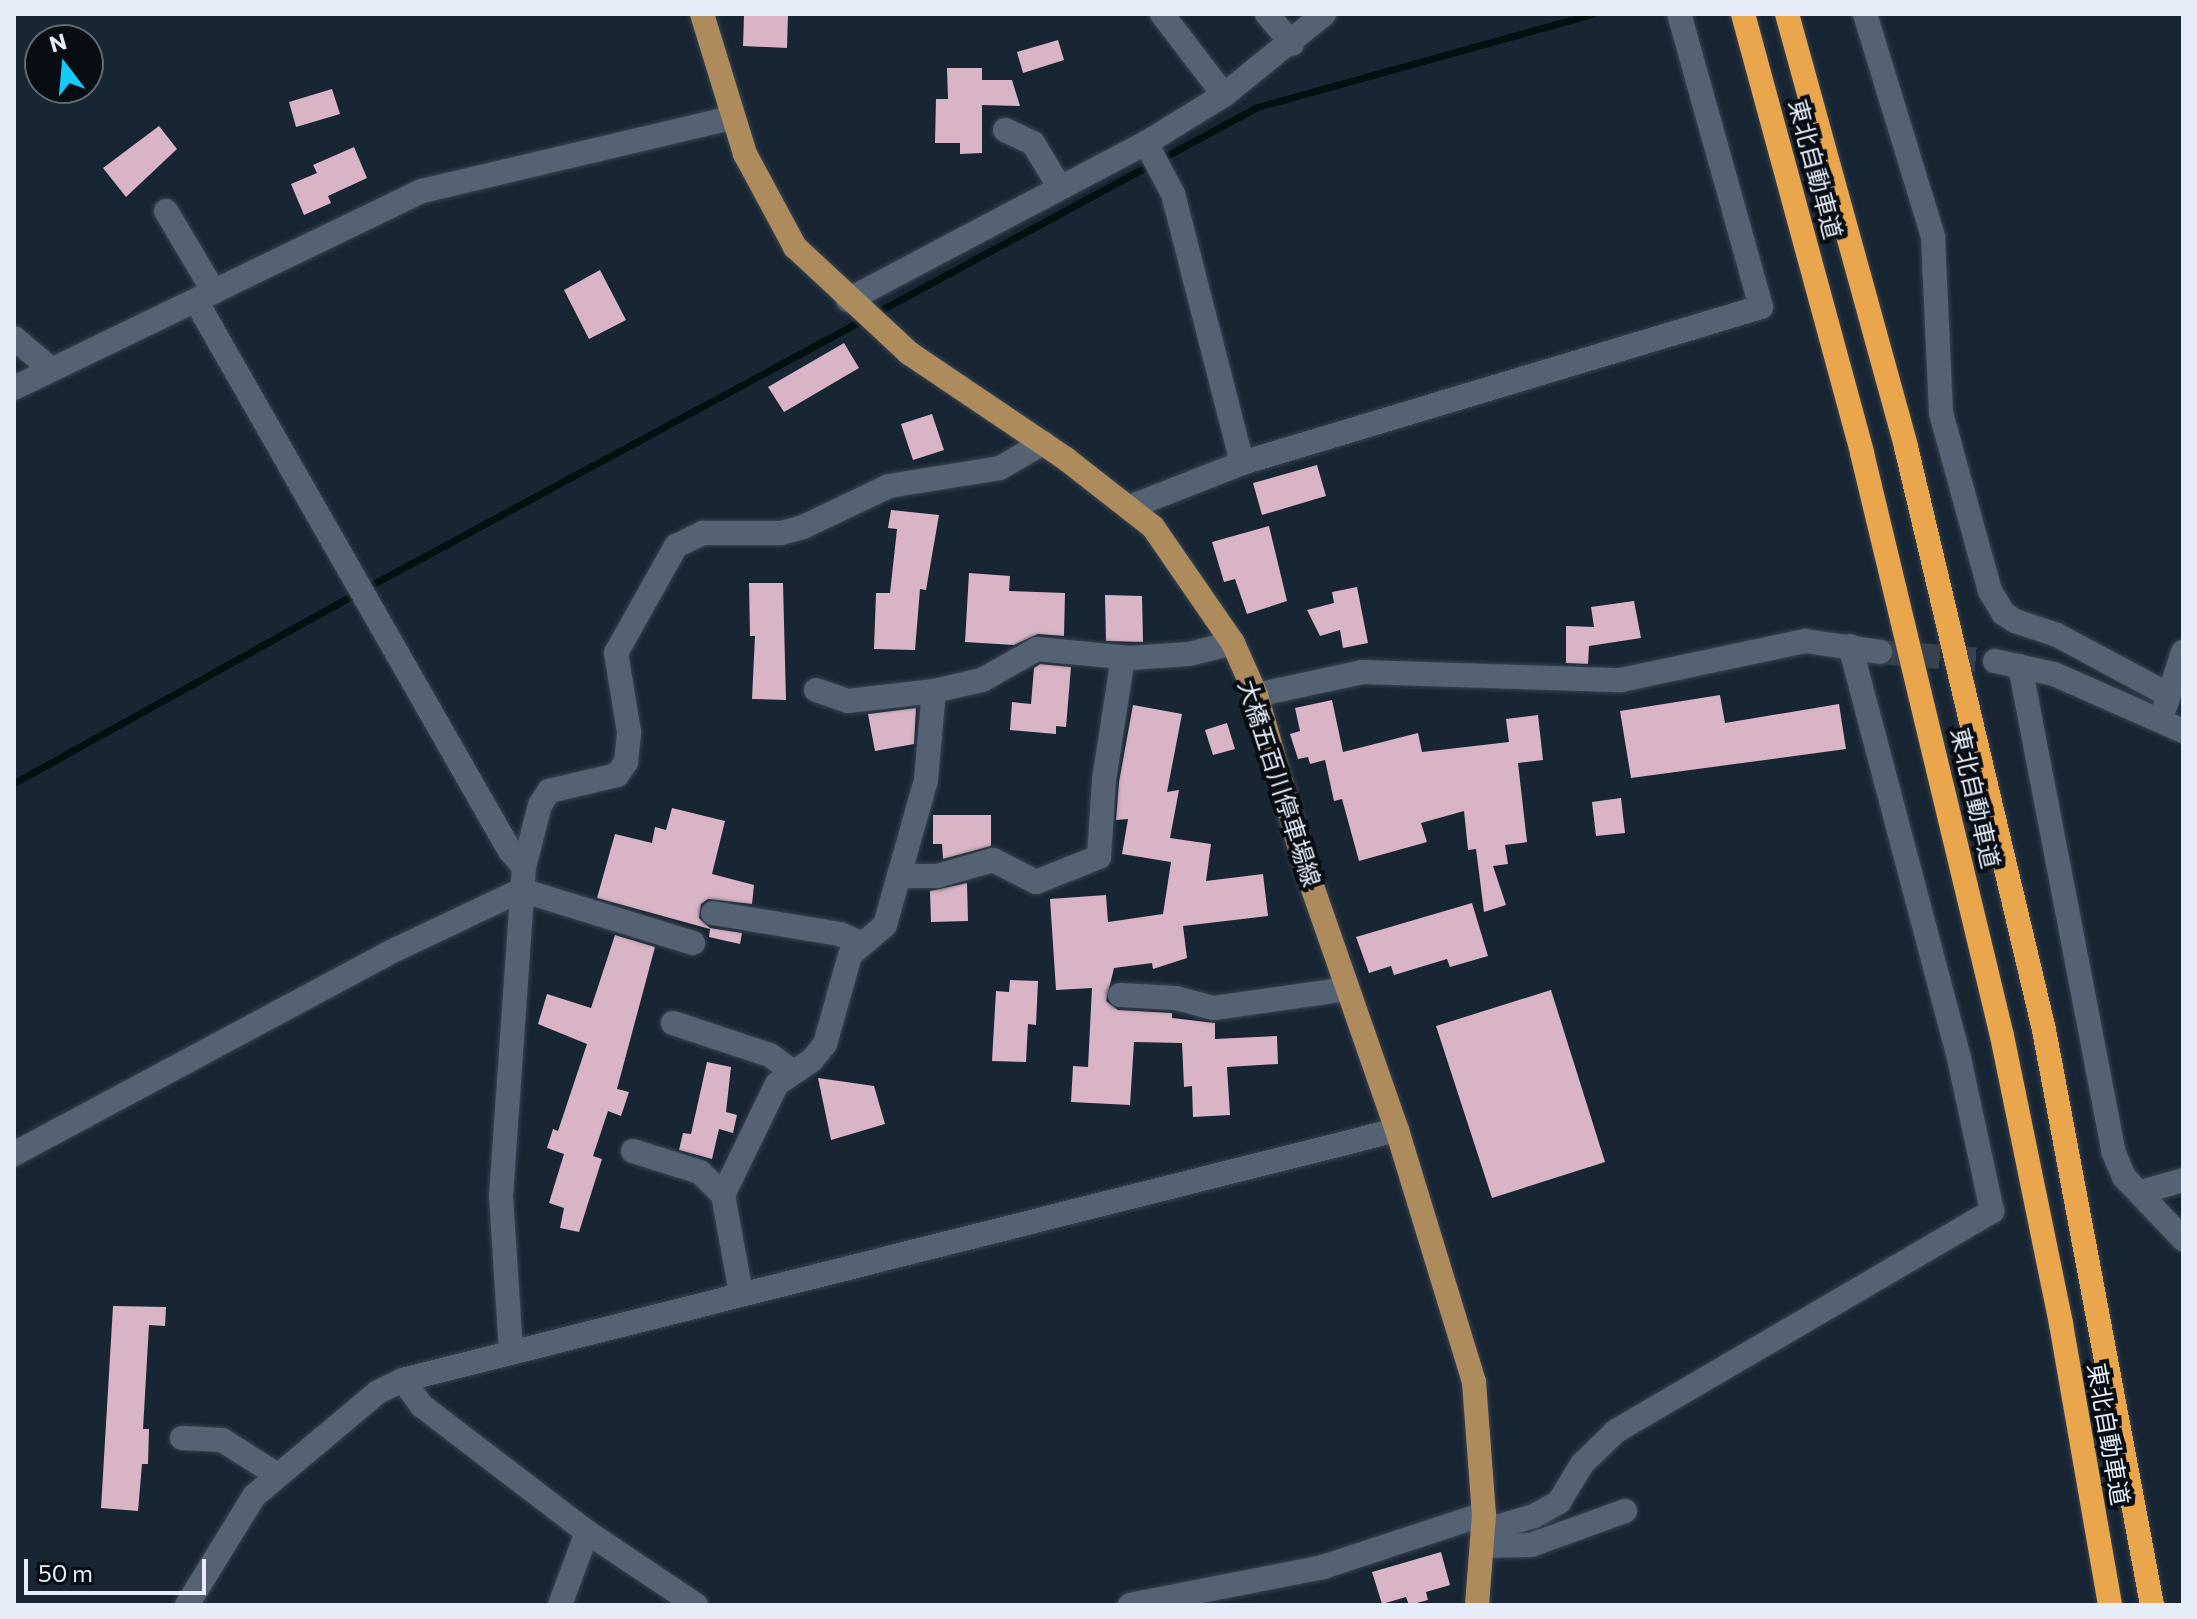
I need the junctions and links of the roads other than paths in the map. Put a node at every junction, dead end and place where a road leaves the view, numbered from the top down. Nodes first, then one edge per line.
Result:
1 (702, 14) edge
2 (1162, 14) edge
3 (1267, 14) edge
4 (1324, 14) edge
5 (1679, 14) edge
6 (1743, 14) edge
7 (1787, 14) edge
8 (1865, 14) edge
9 (1292, 44) junction
10 (1224, 95) junction
11 (730, 118) junction
12 (1005, 130) dead end
13 (1154, 155) junction
14 (1060, 188) junction
15 (166, 211) dead end
16 (205, 296) junction
17 (852, 304) junction
18 (14, 338) edge
19 (51, 369) junction
20 (14, 388) edge
21 (1043, 443) junction
22 (1242, 463) junction
23 (1130, 507) junction
24 (1233, 643) junction
25 (1850, 646) junction
26 (1880, 652) tunnel mouth
27 (2183, 652) edge
28 (1123, 657) junction
29 (1995, 661) tunnel mouth
30 (2020, 666) junction
31 (816, 690) dead end
32 (934, 691) junction
33 (2167, 694) junction
34 (1256, 695) junction
35 (2172, 727) edge
36 (899, 876) junction
37 (523, 879) junction
38 (713, 913) dead end
39 (693, 943) dead end
40 (860, 943) junction
41 (1347, 989) junction
42 (1120, 995) dead end
43 (673, 1023) dead end
44 (791, 1071) junction
45 (1397, 1130) junction
46 (633, 1151) dead end
47 (14, 1154) edge
48 (2183, 1180) edge
49 (2141, 1192) junction
50 (723, 1195) junction
51 (2183, 1239) edge
52 (741, 1293) junction
53 (511, 1349) junction
54 (403, 1380) junction
55 (182, 1438) dead end
56 (276, 1474) junction
57 (1625, 1511) dead end
58 (1483, 1531) junction
59 (587, 1532) junction
60 (187, 1605) edge
61 (560, 1605) edge
62 (696, 1605) edge
63 (1130, 1605) edge
64 (1477, 1605) edge
65 (2110, 1605) edge
66 (2152, 1605) edge

1 - 11 main road, 大橋五百川停車場線
2 - 10 street
3 - 9 street
4 - 9 street
5 - 22 street
6 - 65 highway, 東北自動車道
7 - 66 highway, 東北自動車道
8 - 33 street
9 - 10 street
10 - 13 street
11 - 16 street
11 - 17 main road, 大橋五百川停車場線
12 - 14 street
13 - 14 street
13 - 22 street
14 - 17 street
15 - 16 street
16 - 19 street
16 - 37 street
17 - 21 main road, 大橋五百川停車場線
18 - 19 street
19 - 20 street
21 - 23 main road, 大橋五百川停車場線
21 - 37 street
22 - 23 street
23 - 24 main road, 大橋五百川停車場線
24 - 28 street
24 - 34 main road, 大橋五百川停車場線
25 - 26 street
25 - 34 street
25 - 58 street
27 - 33 street
28 - 32 street
28 - 36 street
29 - 30 street
30 - 35 street
30 - 49 street
31 - 32 street
32 - 36 street
33 - 35 street
34 - 41 main road, 大橋五百川停車場線
36 - 40 street
37 - 39 street
37 - 47 street
37 - 53 street
38 - 40 street
40 - 44 street
41 - 42 street
41 - 45 main road, 大橋五百川停車場線
43 - 44 street
44 - 50 street
45 - 52 street
45 - 58 main road, 大橋五百川停車場線
46 - 50 street
48 - 49 street
49 - 51 street
50 - 52 street
52 - 53 street
53 - 54 street
54 - 56 street
54 - 59 street
55 - 56 street
56 - 60 street
57 - 58 street
58 - 63 street
58 - 64 main road, 大橋五百川停車場線
59 - 61 street
59 - 62 street

